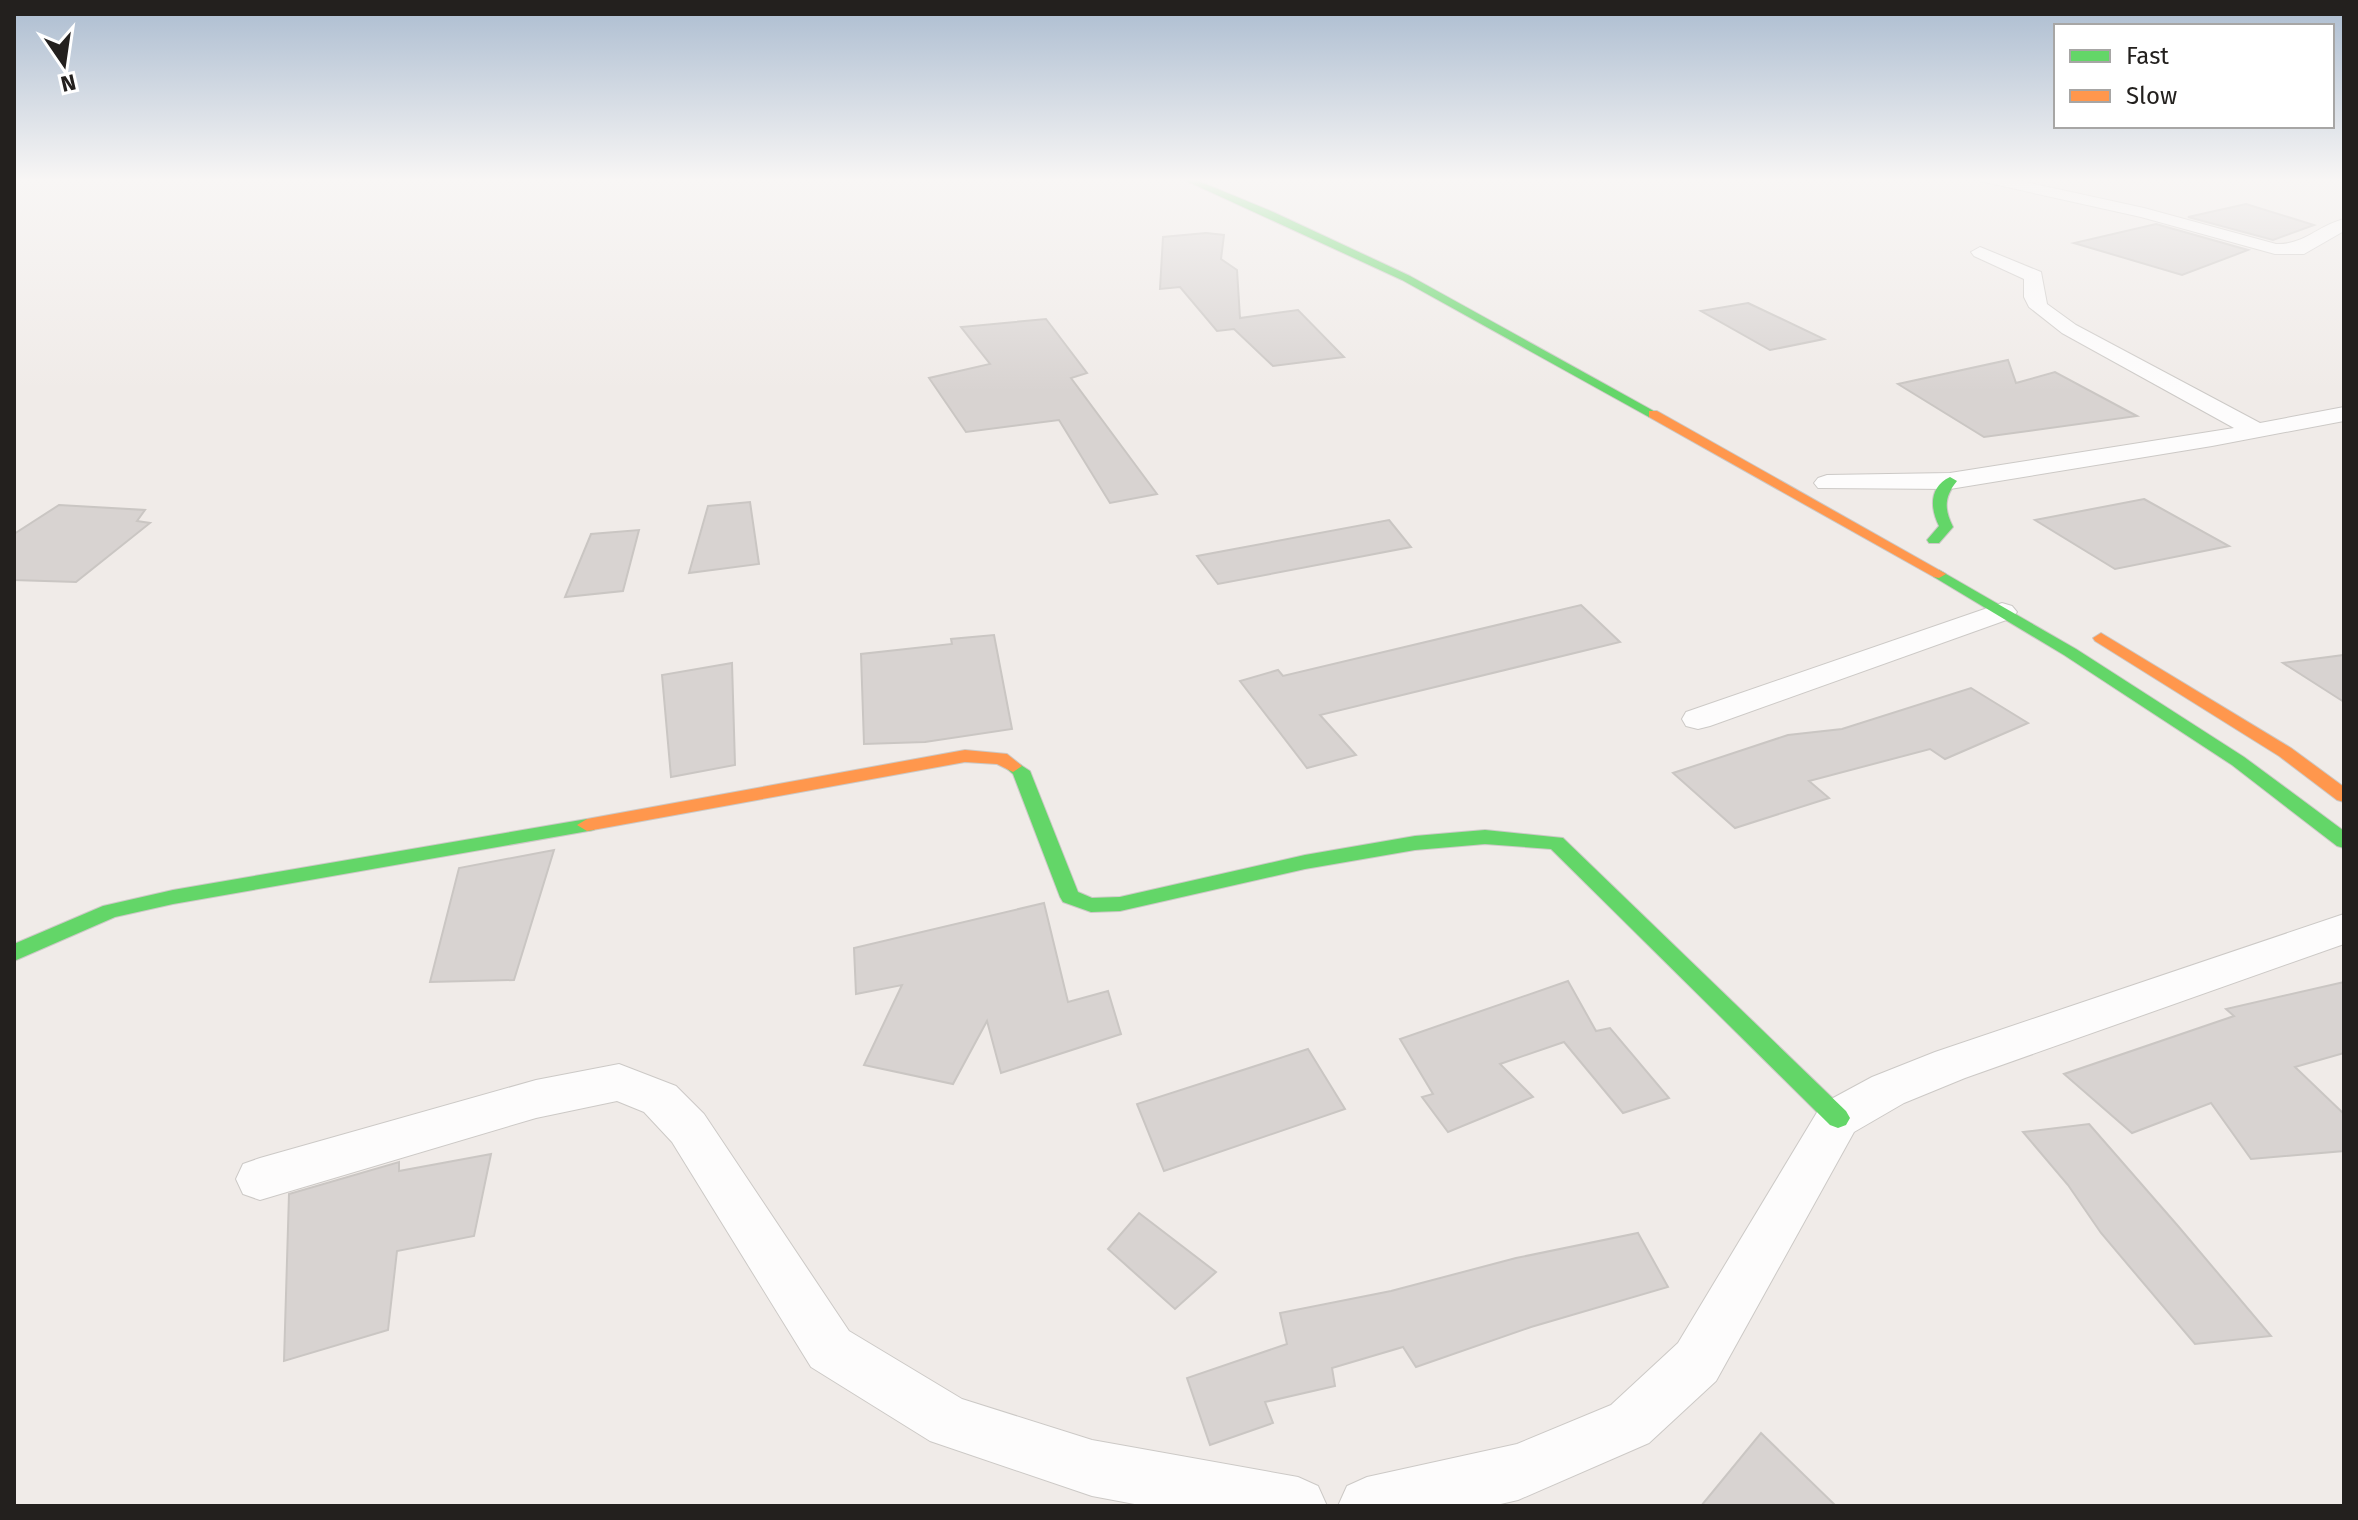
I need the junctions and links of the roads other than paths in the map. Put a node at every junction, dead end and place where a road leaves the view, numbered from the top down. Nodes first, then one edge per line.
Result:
1 (1344, 249) edge
2 (1383, 249) edge
3 (2275, 249) edge
4 (2299, 249) edge
5 (1980, 252) dead end
6 (1463, 288) dead end
7 (2344, 414) edge
8 (2256, 430) junction
9 (1820, 480) joint
10 (1950, 481) junction
11 (1867, 505) dead end
12 (1934, 541) dead end
13 (2002, 612) junction
14 (2083, 627) dead end
15 (1698, 719) dead end
16 (2344, 796) edge
17 (2344, 841) edge
18 (2344, 929) edge
19 (14, 953) edge
20 (1838, 1118) junction
21 (260, 1179) dead end
22 (1298, 1506) edge
23 (1367, 1506) edge

1 - 13 main road
2 - 6 main road
3 - 4 street
5 - 8 street
7 - 8 street
8 - 10 street
9 - 10 street
9 - 11 main road
10 - 12 main road
13 - 15 street
13 - 17 main road
14 - 16 main road
18 - 20 street
19 - 20 main road
20 - 23 street
21 - 22 street

